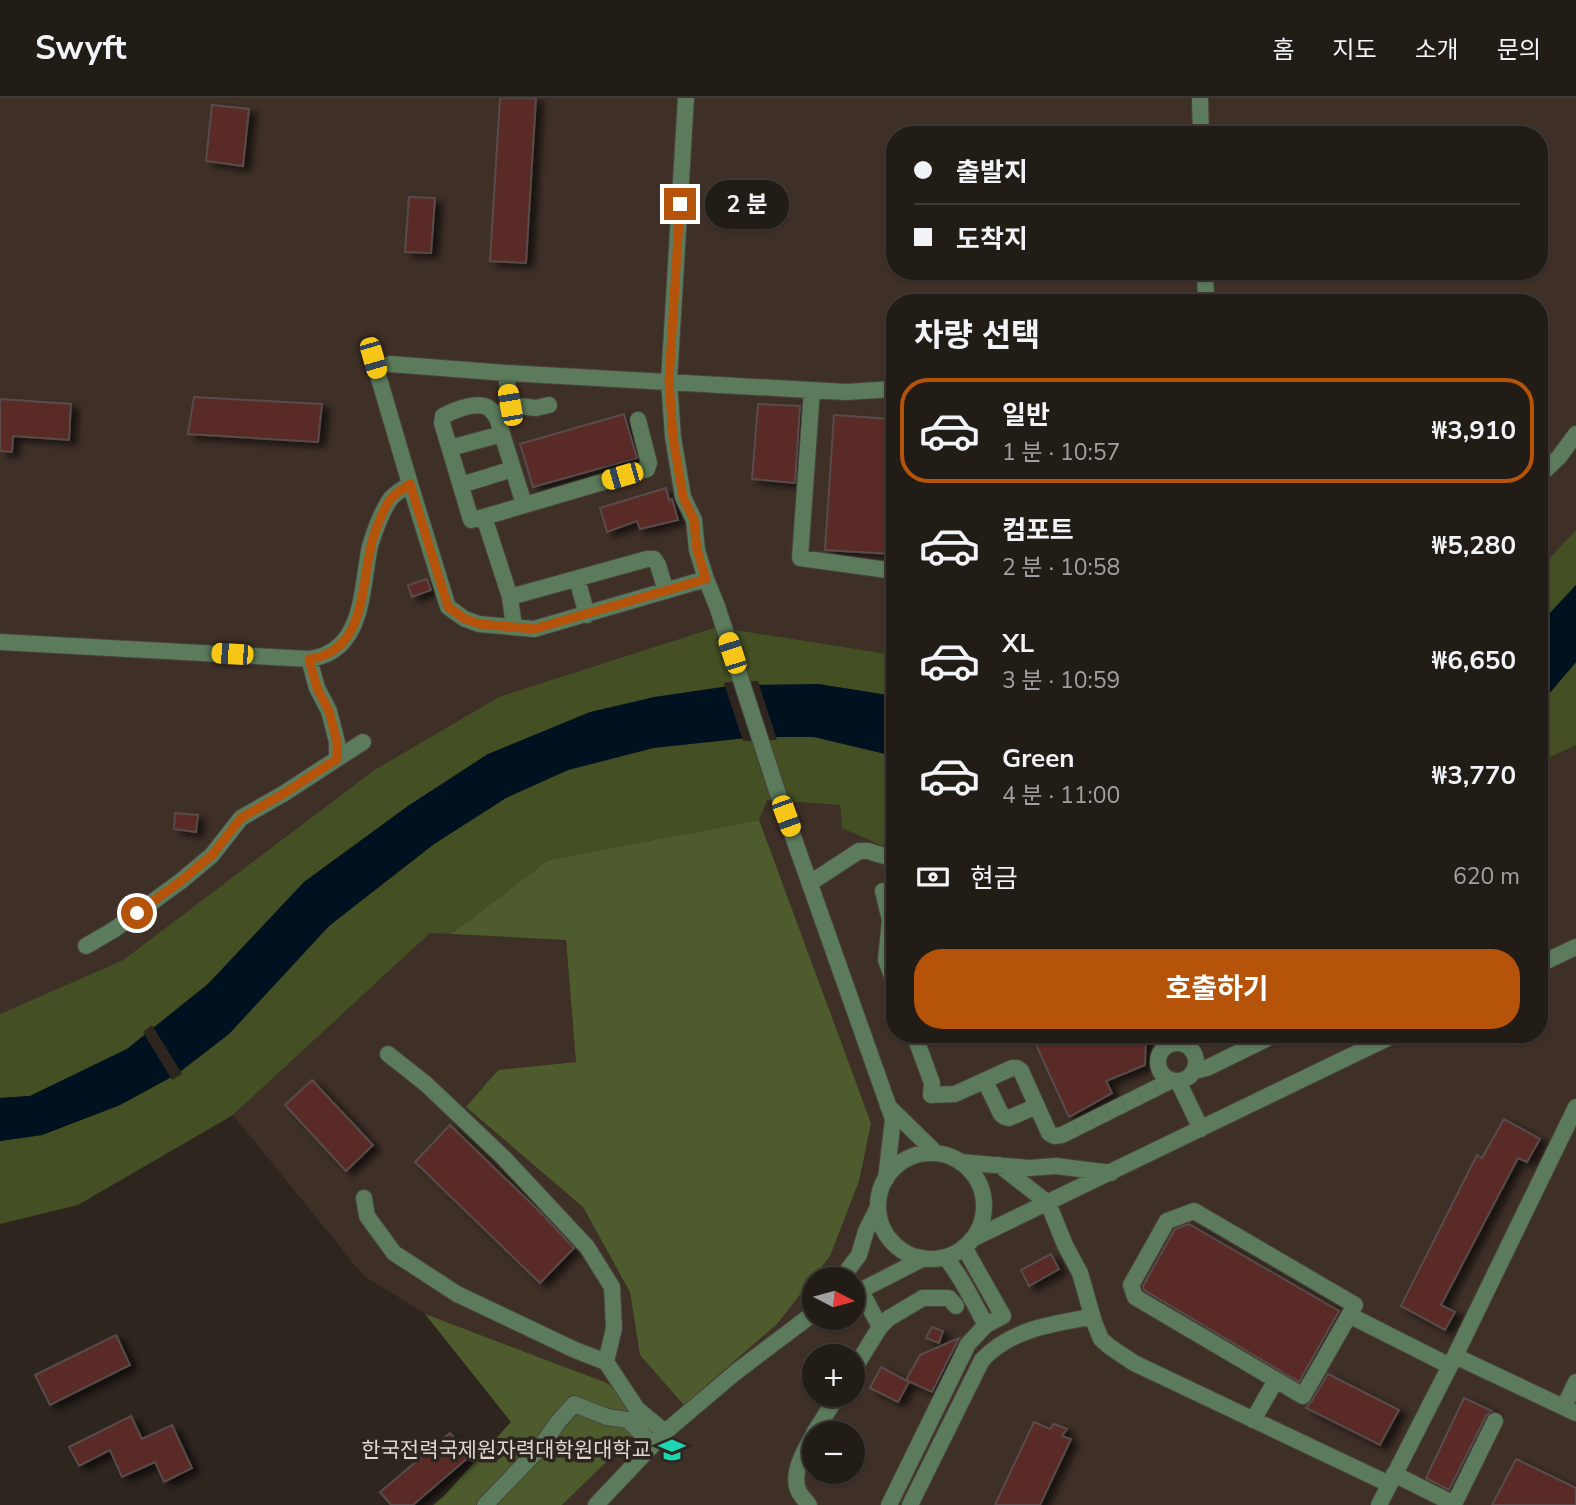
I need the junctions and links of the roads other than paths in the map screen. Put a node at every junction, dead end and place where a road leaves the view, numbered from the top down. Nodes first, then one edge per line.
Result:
1 (686, 98) edge
2 (1200, 98) edge
3 (1201, 126) edge
4 (373, 358) dead end
5 (390, 364) dead end
6 (506, 373) junction
7 (669, 381) junction
8 (812, 390) junction
9 (886, 390) edge
10 (510, 405) junction
11 (549, 405) dead end
12 (497, 418) junction
13 (638, 420) dead end
14 (502, 434) junction
15 (1576, 435) edge
16 (450, 448) junction
17 (1548, 467) edge
18 (513, 469) junction
19 (410, 484) junction
20 (461, 485) junction
21 (524, 504) junction
22 (484, 517) junction
23 (886, 570) edge
24 (577, 579) junction
25 (706, 579) junction
26 (666, 591) junction
27 (510, 597) junction
28 (587, 615) junction
29 (513, 627) junction
30 (0, 642) edge
31 (309, 659) junction
32 (363, 743) dead end
33 (337, 759) junction
34 (886, 857) edge
35 (810, 883) junction
36 (883, 891) dead end
37 (886, 903) edge
38 (86, 946) dead end
39 (1576, 947) edge
40 (1548, 960) edge
41 (917, 1043) edge
42 (1258, 1043) edge
43 (1378, 1043) edge
44 (388, 1054) dead end
45 (1194, 1071) junction
46 (985, 1080) junction
47 (1175, 1080) junction
48 (887, 1104) junction
49 (1037, 1106) junction
50 (1576, 1107) edge
51 (1202, 1129) junction
52 (936, 1153) junction
53 (960, 1161) junction
54 (999, 1165) junction
55 (1111, 1173) junction
56 (886, 1179) junction
57 (364, 1198) dead end
58 (1048, 1203) junction
59 (878, 1207) junction
60 (968, 1243) junction
61 (945, 1257) junction
62 (924, 1258) junction
63 (850, 1267) edge
64 (865, 1289) edge
65 (865, 1305) edge
66 (956, 1306) dead end
67 (1349, 1315) junction
68 (1093, 1317) junction
69 (802, 1322) edge
70 (986, 1325) junction
71 (880, 1327) junction
72 (865, 1351) edge
73 (1453, 1361) junction
74 (606, 1362) junction
75 (1276, 1380) junction
76 (1576, 1382) edge
77 (1570, 1410) edge
78 (1253, 1420) junction
79 (1495, 1421) dead end
80 (665, 1432) junction
81 (652, 1444) junction
82 (802, 1458) edge
83 (1392, 1479) junction
84 (485, 1505) edge
85 (596, 1505) edge
86 (809, 1505) edge
87 (888, 1505) edge
88 (910, 1505) edge
89 (1380, 1505) edge

1 - 7 street
2 - 3 street
4 - 19 street
5 - 6 street
6 - 7 street
6 - 10 street
7 - 8 street
7 - 25 street
8 - 9 street
8 - 23 street
10 - 11 street
10 - 12 street
12 - 14 street
12 - 16 street
13 - 21 street
14 - 16 street
14 - 18 street
15 - 17 street
16 - 20 street
18 - 20 street
18 - 21 street
19 - 29 street
19 - 31 street
20 - 22 street
21 - 22 street
22 - 27 street
24 - 26 street
24 - 27 street
24 - 28 street
25 - 26 street
25 - 35 street
26 - 28 street
27 - 29 street
28 - 29 street
30 - 31 street
31 - 33 street
32 - 33 street
33 - 38 street
34 - 35 street
35 - 48 street
36 - 37 street
39 - 40 street
41 - 46 street
42 - 45 street
43 - 51 street
44 - 74 street
45 - 47 street
45 - 47 street
46 - 49 street
46 - 49 street
47 - 49 street
47 - 51 street
48 - 52 street
48 - 56 street
50 - 73 street
51 - 55 street
52 - 53 street
52 - 56 street
53 - 54 street
53 - 60 street
54 - 55 street
54 - 58 street
55 - 58 street
56 - 59 street
57 - 74 street
58 - 60 street
58 - 68 street
59 - 62 street
59 - 63 street
60 - 61 street
60 - 70 street
61 - 62 street
61 - 70 street
62 - 64 street
65 - 71 street
66 - 71 street
67 - 73 street
67 - 75 street
67 - 75 street
68 - 78 street
68 - 88 street
69 - 80 street
70 - 87 street
71 - 72 street
73 - 77 street
73 - 83 street
74 - 80 street
75 - 78 street
76 - 77 street
78 - 83 street
79 - 83 street
80 - 81 street
81 - 84 street
81 - 85 street
82 - 86 street
83 - 89 street

